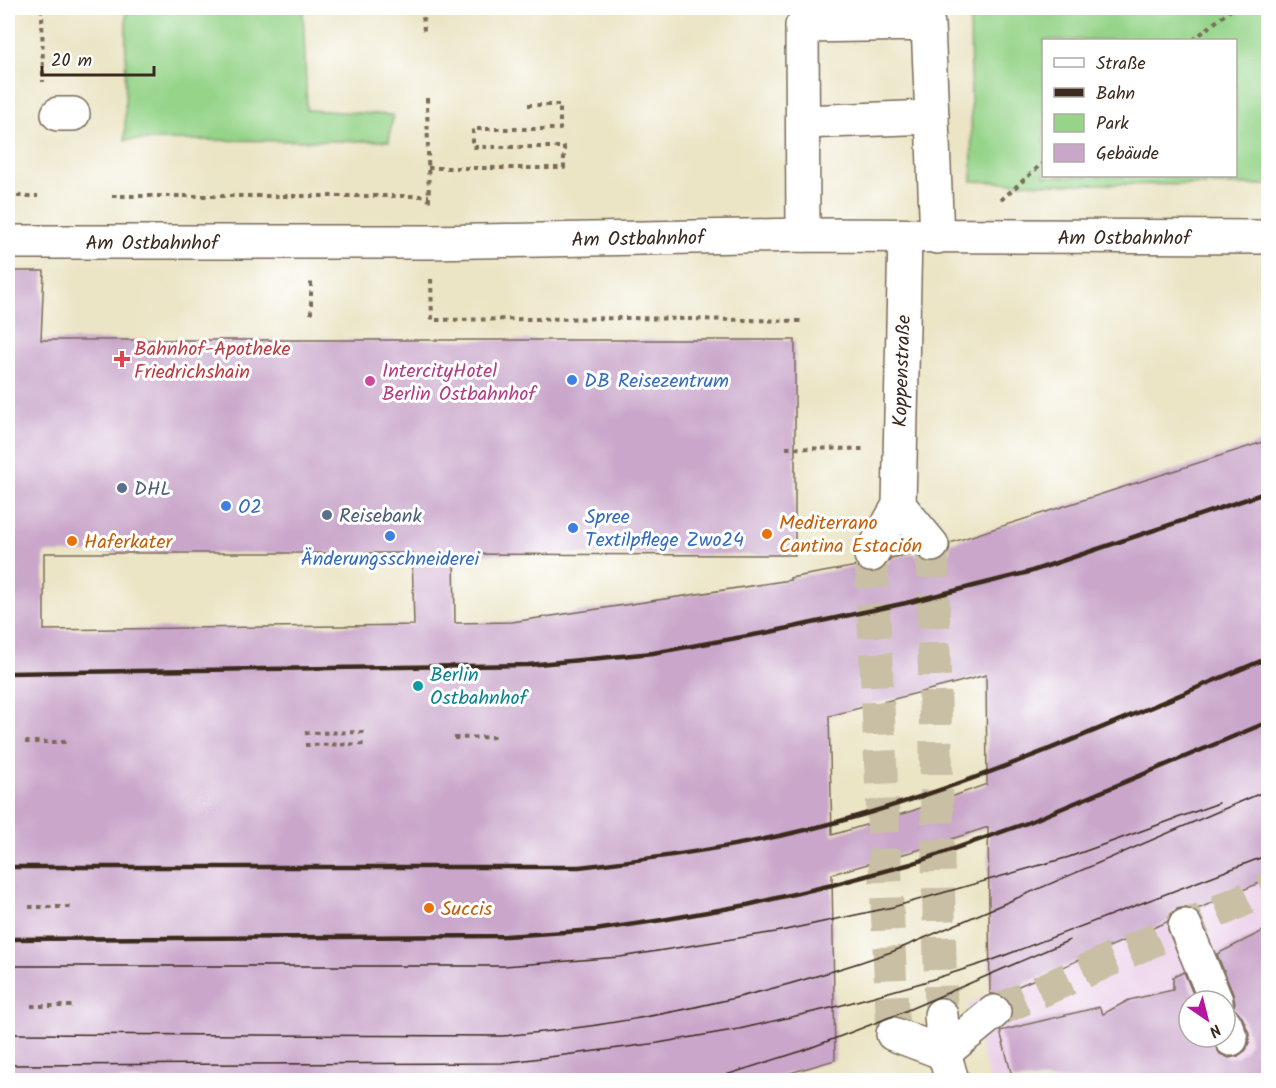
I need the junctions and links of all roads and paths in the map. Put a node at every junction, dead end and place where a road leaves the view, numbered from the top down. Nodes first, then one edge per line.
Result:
1 (42, 8) edge
2 (423, 8) edge
3 (1233, 8) edge
4 (424, 34) dead end
5 (1193, 39) edge
6 (427, 98) dead end
7 (528, 105) dead end
8 (58, 106) dead end
9 (932, 117) junction
10 (803, 122) junction
11 (1042, 164) edge
12 (428, 168) junction
13 (8, 196) edge
14 (38, 196) dead end
15 (111, 196) dead end
16 (429, 196) junction
17 (993, 206) dead end
18 (803, 235) junction
19 (905, 236) junction
20 (937, 237) junction
21 (1269, 237) edge
22 (8, 242) edge
23 (430, 242) junction
24 (432, 320) dead end
25 (802, 321) dead end
26 (786, 448) dead end
27 (899, 449) junction
28 (899, 505) junction
29 (932, 544) tunnel mouth
30 (871, 555) tunnel mouth
31 (368, 732) dead end
32 (305, 733) dead end
33 (496, 737) dead end
34 (454, 738) dead end
35 (66, 741) dead end
36 (25, 742) dead end
37 (368, 744) dead end
38 (305, 745) dead end
39 (29, 907) dead end
40 (70, 907) dead end
41 (1185, 926) dead end
42 (1211, 989) edge
43 (31, 1006) dead end
44 (72, 1006) dead end
45 (994, 1012) tunnel mouth
46 (941, 1015) tunnel mouth
47 (893, 1034) dead end
48 (948, 1067) edge

1 - 8 path
2 - 4 path
3 - 5 path
6 - 12 path
7 - 12 path
9 - 10 street
9 - 10 street
9 - 20 street
10 - 18 street
11 - 17 path
12 - 16 path
13 - 14 path
15 - 16 path
16 - 23 path
18 - 19 street, Am Ostbahnhof
18 - 23 street, Am Ostbahnhof
19 - 20 street, Am Ostbahnhof
19 - 27 street, Koppenstraße
20 - 21 street, Am Ostbahnhof
22 - 23 street, Am Ostbahnhof
24 - 25 path
26 - 27 path
27 - 28 street, Koppenstraße
28 - 29 street
28 - 30 street, Koppenstraße
31 - 32 path
33 - 34 path
35 - 36 path
37 - 38 path
39 - 40 path
41 - 42 street
43 - 44 path
45 - 48 street
46 - 48 street
47 - 48 street

